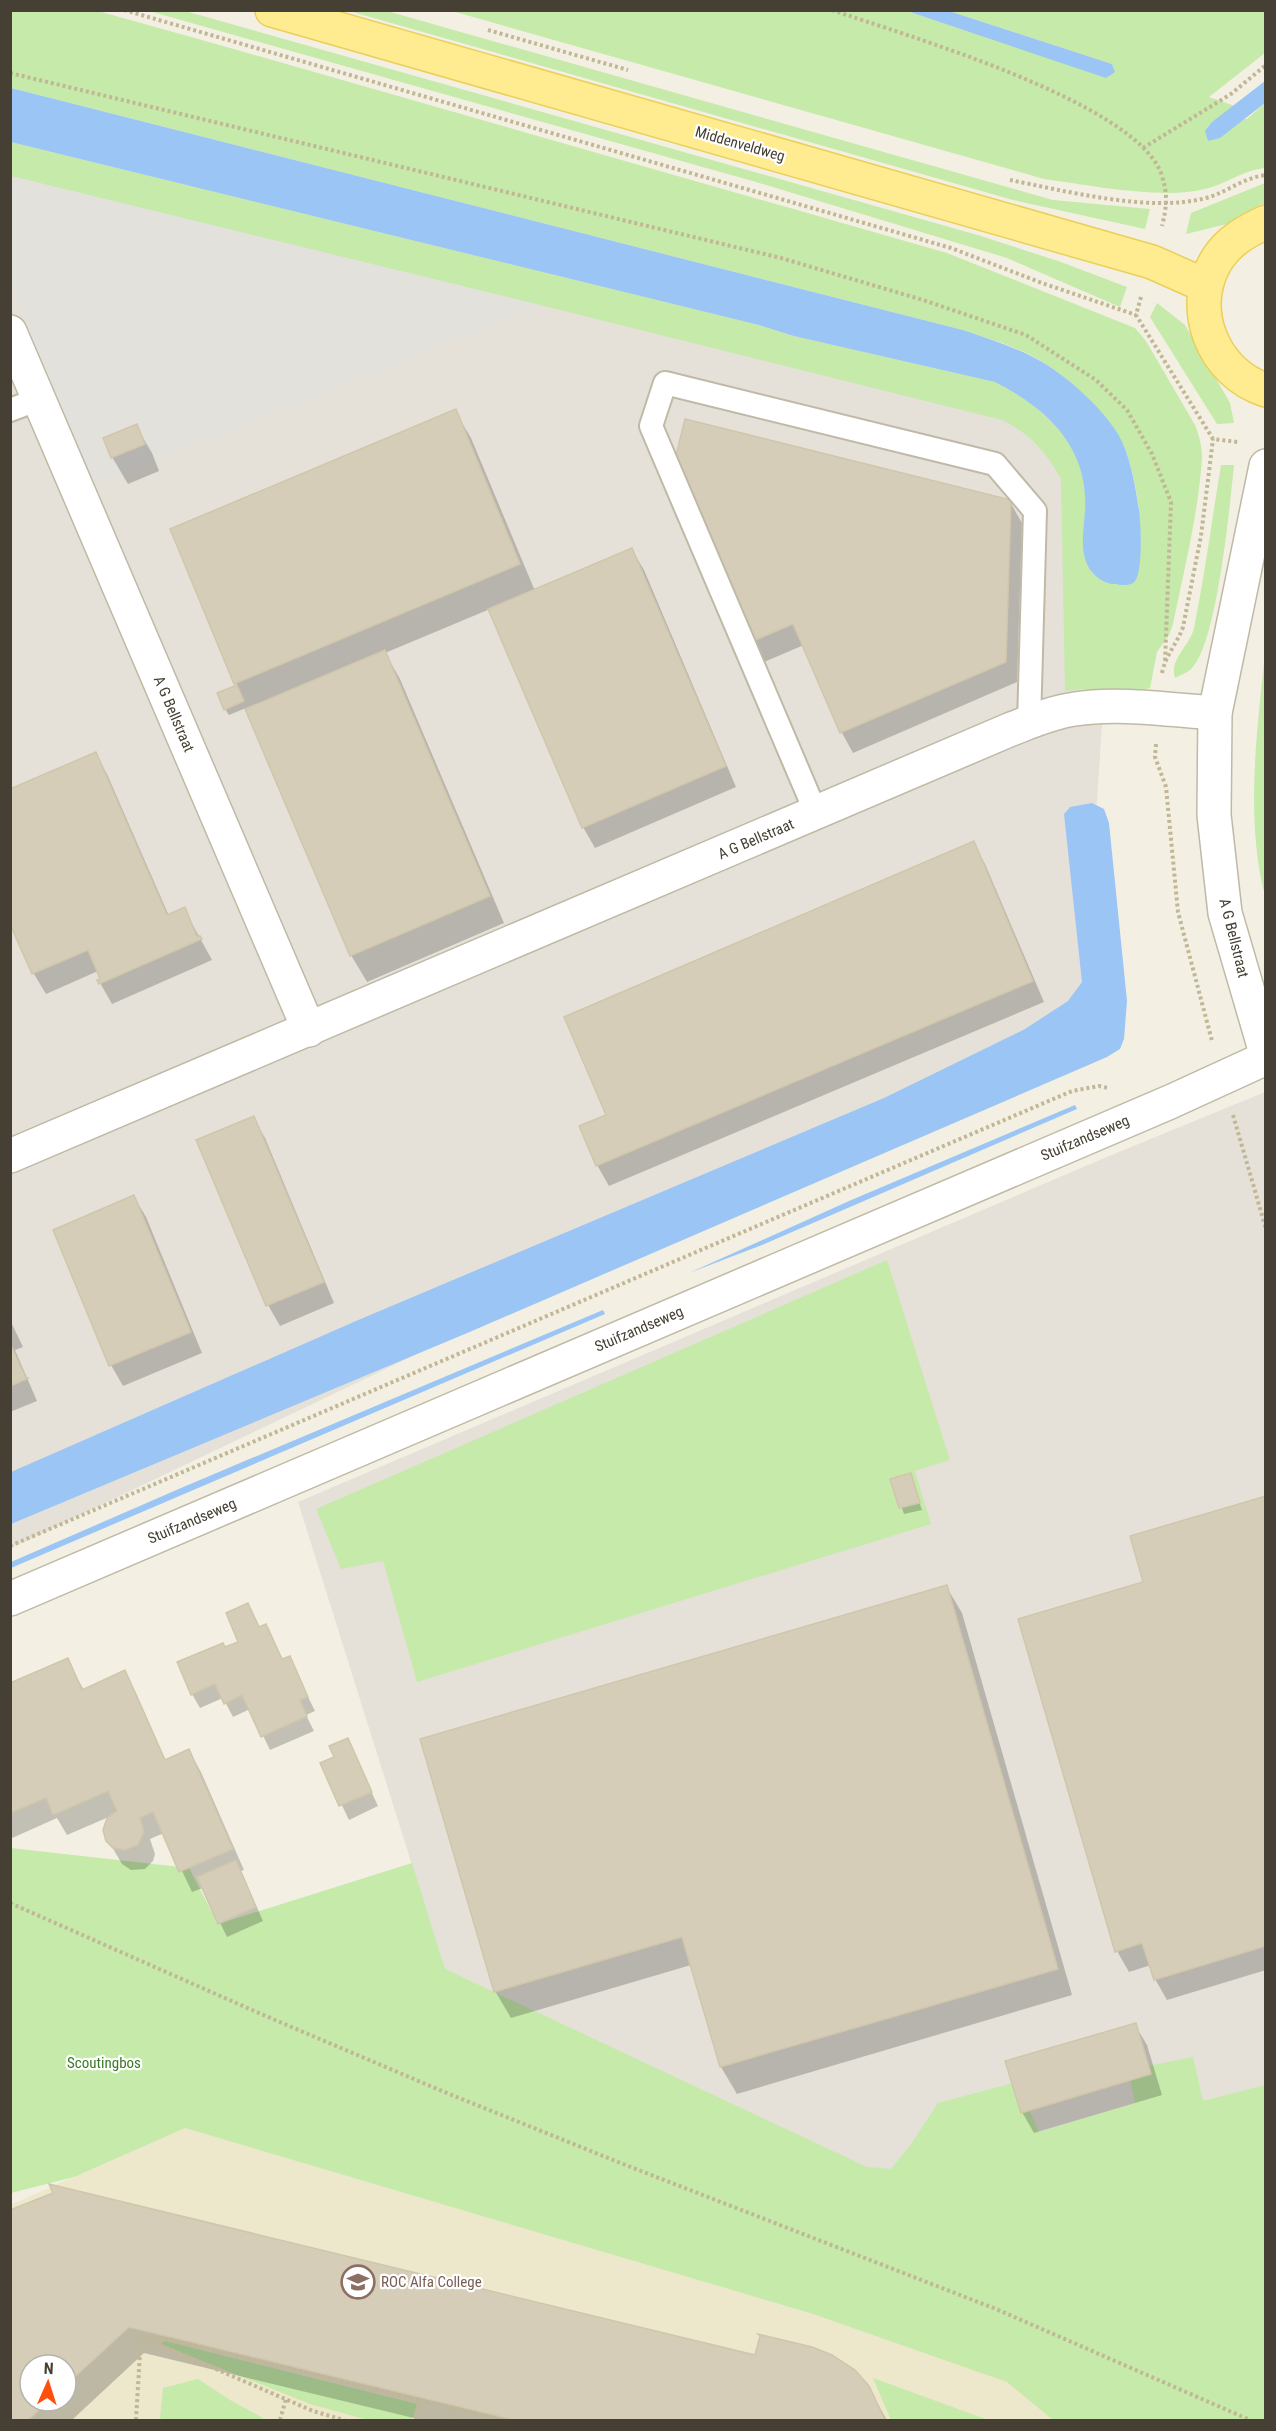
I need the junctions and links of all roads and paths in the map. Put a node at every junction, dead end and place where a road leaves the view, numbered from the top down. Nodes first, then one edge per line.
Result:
1 (124, 10) edge
2 (272, 10) edge
3 (832, 10) edge
4 (483, 28) dead end
5 (1266, 65) edge
6 (10, 73) edge
7 (637, 73) dead end
8 (1143, 148) junction
9 (1266, 175) edge
10 (999, 178) dead end
11 (1167, 204) junction
12 (1266, 222) edge
13 (1152, 262) junction
14 (1206, 286) junction
15 (1136, 315) junction
16 (12, 340) edge
17 (1266, 390) edge
18 (25, 405) edge
19 (1213, 439) dead end
20 (1266, 466) edge
21 (1165, 662) dead end
22 (1215, 713) junction
23 (1029, 723) junction
24 (816, 813) junction
25 (309, 1030) junction
26 (1266, 1053) edge
27 (1266, 1058) edge
28 (1223, 1079) junction
29 (1109, 1088) dead end
30 (10, 1156) edge
31 (1266, 1229) edge
32 (10, 1546) edge
33 (10, 1599) edge
34 (10, 1903) edge
35 (141, 2336) junction
36 (286, 2399) junction
37 (420, 2401) junction
38 (454, 2409) junction
39 (136, 2421) edge
40 (280, 2421) edge
41 (344, 2421) edge
42 (416, 2421) edge
43 (452, 2421) edge
44 (502, 2421) edge
45 (1250, 2421) edge

1 - 15 path
2 - 13 main road, Middenveldweg
3 - 8 path
4 - 7 path
5 - 8 path
6 - 21 path
8 - 11 path
9 - 11 path
10 - 11 path
11 - 13 path
12 - 14 main road
13 - 14 main road, Middenveldweg
13 - 15 path
14 - 17 main road
15 - 19 path
16 - 18 street, A G Bellstraat
18 - 25 street, A G Bellstraat
20 - 22 street, A G Bellstraat
22 - 23 street, A G Bellstraat
22 - 26 street, A G Bellstraat
23 - 24 street, A G Bellstraat
23 - 24 lane
24 - 25 street, A G Bellstraat
25 - 30 street, A G Bellstraat
27 - 28 street, Stuifzandseweg
28 - 31 path
28 - 33 street, Stuifzandseweg
29 - 32 path
34 - 45 path
35 - 36 path
35 - 37 path
35 - 39 path
36 - 40 path
36 - 41 path
37 - 38 path
37 - 42 path
38 - 43 path
38 - 44 path

